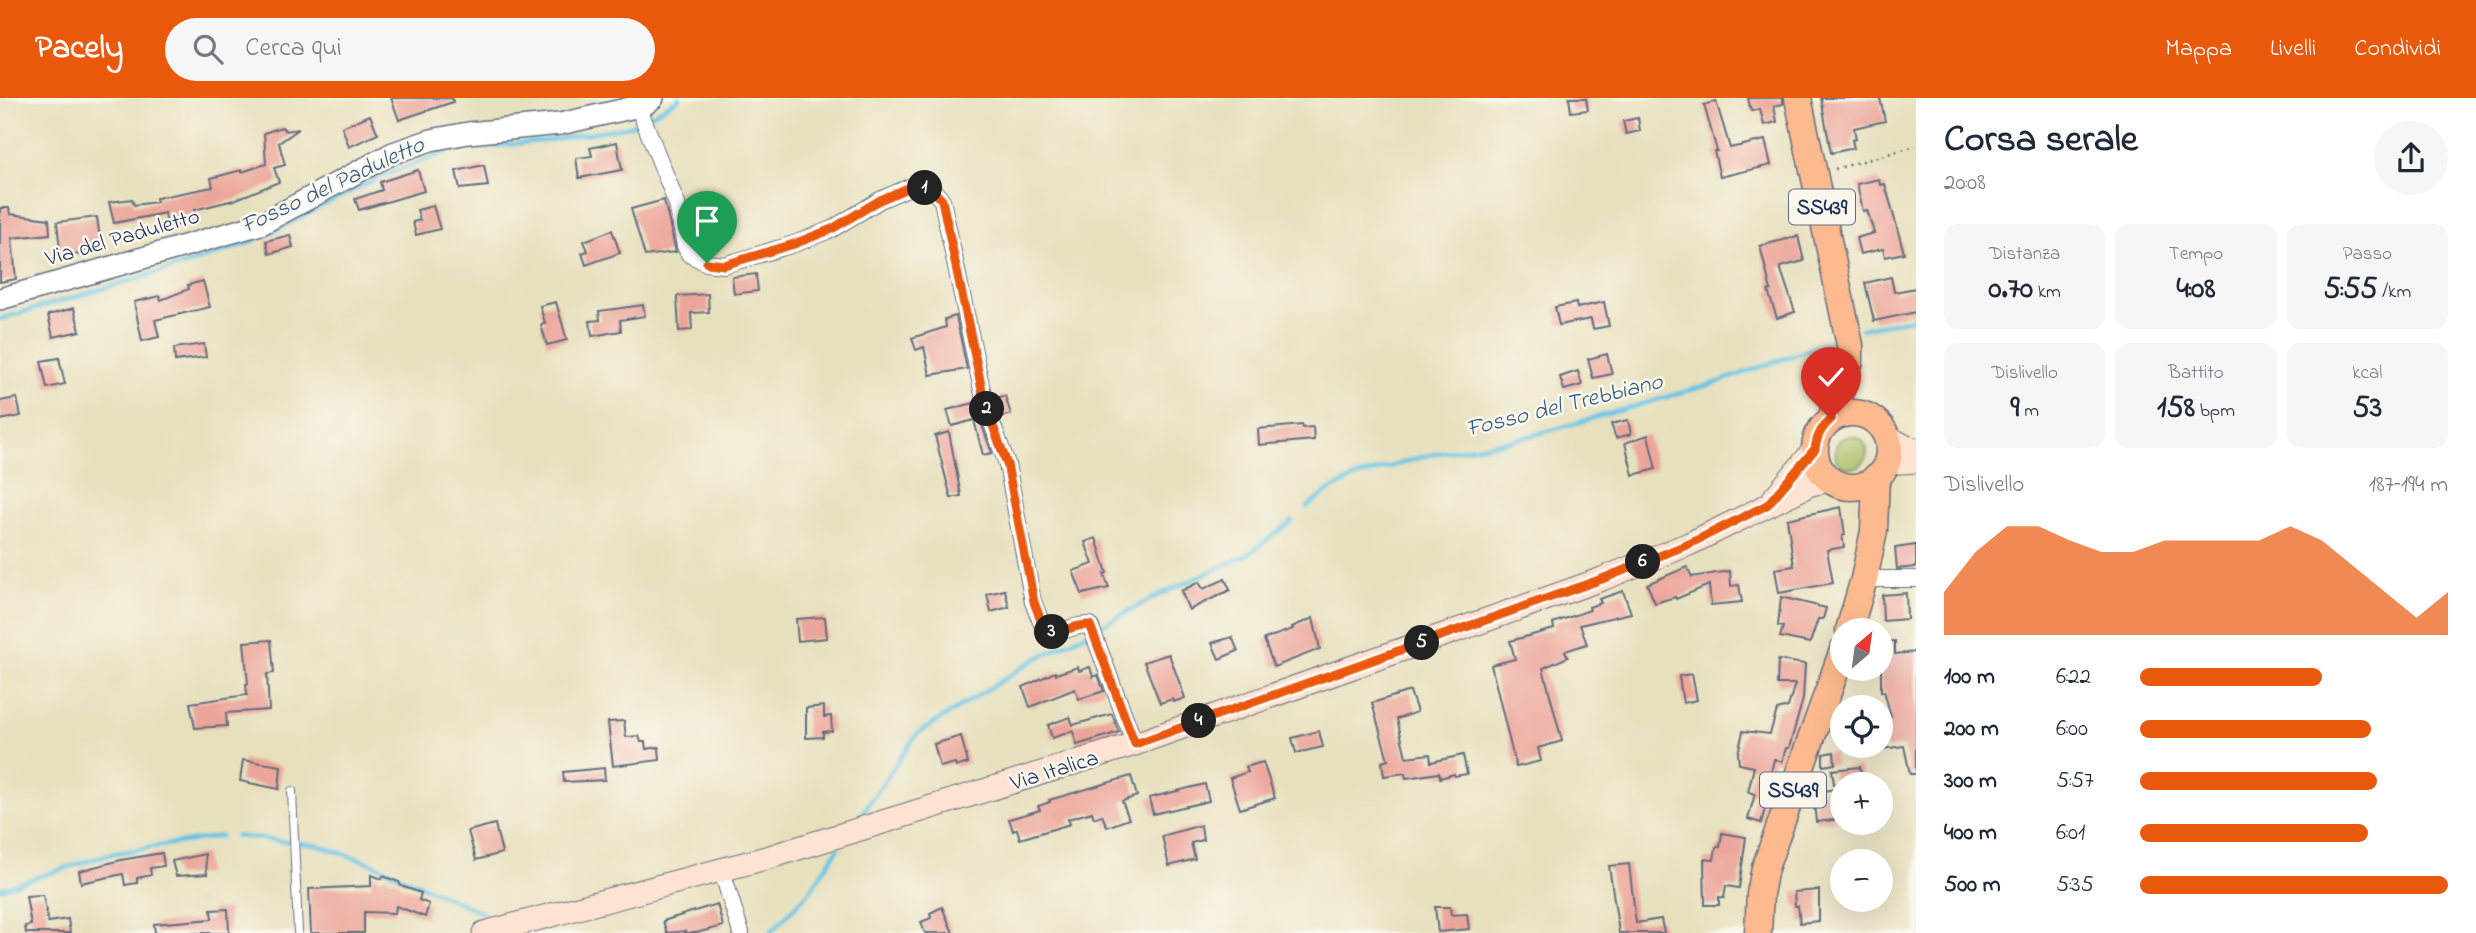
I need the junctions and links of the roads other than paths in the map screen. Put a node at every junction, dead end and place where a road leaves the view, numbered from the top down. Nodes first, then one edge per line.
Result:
1 (1798, 98) edge
2 (644, 111) edge
3 (0, 299) edge
4 (1850, 361) junction
5 (1866, 415) junction
6 (1831, 419) junction
7 (1886, 436) junction
8 (1815, 449) junction
9 (1916, 450) edge
10 (1916, 461) edge
11 (1881, 470) junction
12 (1836, 482) junction
13 (1767, 505) junction
14 (1874, 531) junction
15 (1864, 579) junction
16 (1916, 579) edge
17 (1853, 618) edge
18 (1832, 681) edge
19 (1135, 744) junction
20 (292, 791) dead end
21 (721, 868) junction
22 (298, 933) edge
23 (484, 933) edge
24 (741, 933) edge
25 (1758, 933) edge

1 - 4 main road, SS439
2 - 3 street, Via del Paduletto
2 - 19 street
4 - 5 main road, SS439
4 - 6 main road, SS439
5 - 6 main road
5 - 7 main road, SS439
6 - 8 main road, SS439
7 - 9 main road
7 - 11 main road
8 - 12 main road
8 - 13 main road, Via Italica
10 - 11 main road
11 - 12 main road
11 - 14 main road
12 - 13 main road, Via Italica
12 - 14 main road
13 - 19 main road, Via Italica
14 - 15 main road
15 - 16 street
15 - 17 main road
18 - 25 main road, SS439
19 - 21 main road, Via Italica
20 - 22 lane
21 - 23 main road, Via Italica
21 - 24 street

